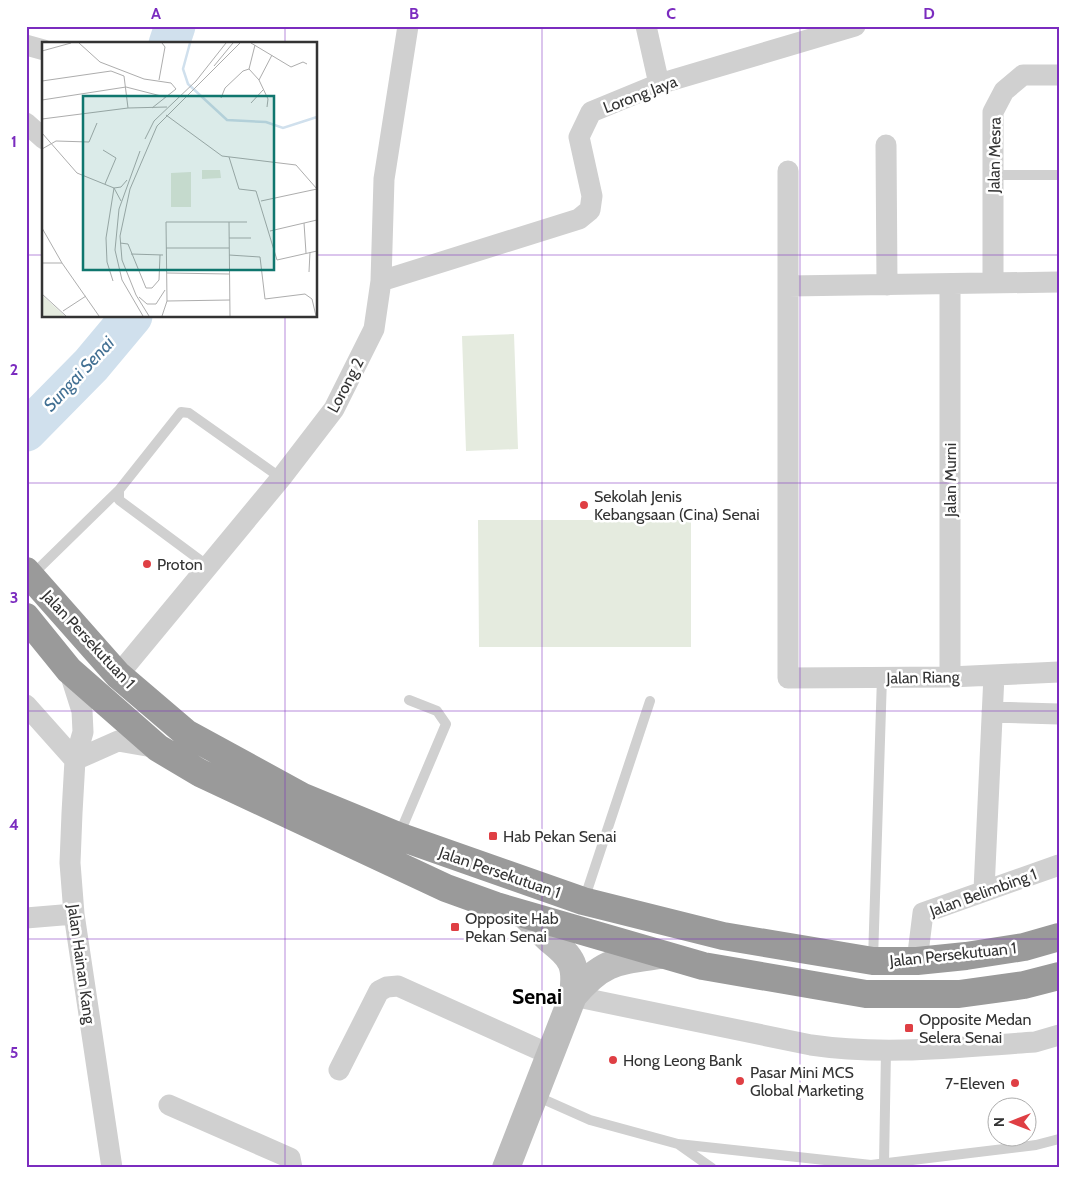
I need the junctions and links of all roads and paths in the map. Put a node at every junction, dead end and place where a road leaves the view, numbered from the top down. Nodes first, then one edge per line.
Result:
1 (408, 26) edge
2 (646, 26) edge
3 (844, 28) edge
4 (26, 45) edge
5 (42, 49) edge
6 (1059, 75) edge
7 (659, 84) junction
8 (26, 123) edge
9 (42, 137) edge
10 (886, 145) dead end
11 (788, 171) dead end
12 (993, 175) junction
13 (1059, 175) edge
14 (381, 281) junction
15 (1059, 282) edge
16 (993, 283) junction
17 (887, 284) junction
18 (950, 284) junction
19 (789, 286) junction
20 (282, 478) junction
21 (119, 490) junction
22 (208, 566) junction
23 (28, 574) edge
24 (26, 617) edge
25 (69, 670) junction
26 (1059, 672) edge
27 (118, 675) junction
28 (994, 675) junction
29 (882, 677) junction
30 (950, 677) junction
31 (409, 700) dead end
32 (650, 701) dead end
33 (26, 705) edge
34 (992, 712) junction
35 (1059, 714) edge
36 (158, 748) junction
37 (75, 760) junction
38 (398, 836) junction
39 (1059, 865) edge
40 (984, 890) junction
41 (583, 901) junction
42 (74, 914) junction
43 (525, 915) junction
44 (26, 918) edge
45 (1059, 937) edge
46 (661, 955) junction
47 (917, 960) junction
48 (873, 961) junction
49 (1059, 976) edge
50 (574, 996) junction
51 (1059, 1035) edge
52 (886, 1051) junction
53 (551, 1055) junction
54 (339, 1070) dead end
55 (535, 1095) junction
56 (169, 1105) dead end
57 (1059, 1139) edge
58 (678, 1144) junction
59 (884, 1164) junction
60 (112, 1168) edge
61 (292, 1168) edge
62 (506, 1168) edge
63 (712, 1168) edge

1 - 14 street, Lorong 2
2 - 7 street
3 - 7 street, Lorong Jaya
4 - 5 street
6 - 12 street, Jalan Mesra
7 - 14 street, Lorong Jaya
8 - 9 street
10 - 17 street
11 - 19 street
12 - 13 lane
12 - 16 street, Jalan Mesra
14 - 20 street, Lorong 2
15 - 16 street
16 - 18 street
17 - 18 street
17 - 19 street
18 - 30 street, Jalan Murni
19 - 29 street, Jalan Riang
20 - 21 lane
20 - 22 street, Lorong 2
21 - 22 lane
21 - 23 lane
22 - 27 street, Lorong 2
23 - 27 highway, Jalan Persekutuan 1
24 - 25 highway, Jalan Persekutuan 1
25 - 36 highway, Jalan Persekutuan 1
25 - 37 street, Jalan Hainan Kang
26 - 28 street, Jalan Riang
27 - 38 highway, Jalan Persekutuan 1
28 - 30 street, Jalan Riang
28 - 34 street
29 - 30 street, Jalan Riang
29 - 48 lane
31 - 38 lane
32 - 41 lane
33 - 37 street
34 - 35 street
34 - 40 street
36 - 37 street
36 - 43 highway, Jalan Persekutuan 1
37 - 42 street, Jalan Hainan Kang
38 - 41 highway, Jalan Persekutuan 1
39 - 40 street, Jalan Belimbing 1
40 - 47 street, Jalan Belimbing 1
41 - 48 highway, Jalan Persekutuan 1
42 - 44 street
42 - 60 street, Jalan Hainan Kang
43 - 46 highway, Jalan Persekutuan 1
43 - 50 street
45 - 47 highway, Jalan Persekutuan 1
46 - 49 highway, Jalan Persekutuan 1
46 - 50 street
47 - 48 highway, Jalan Persekutuan 1
50 - 52 street
50 - 53 street
51 - 52 street
52 - 59 lane
53 - 54 street
53 - 55 street
55 - 58 lane
55 - 62 street
56 - 61 street
57 - 59 lane
58 - 59 lane
58 - 63 lane

